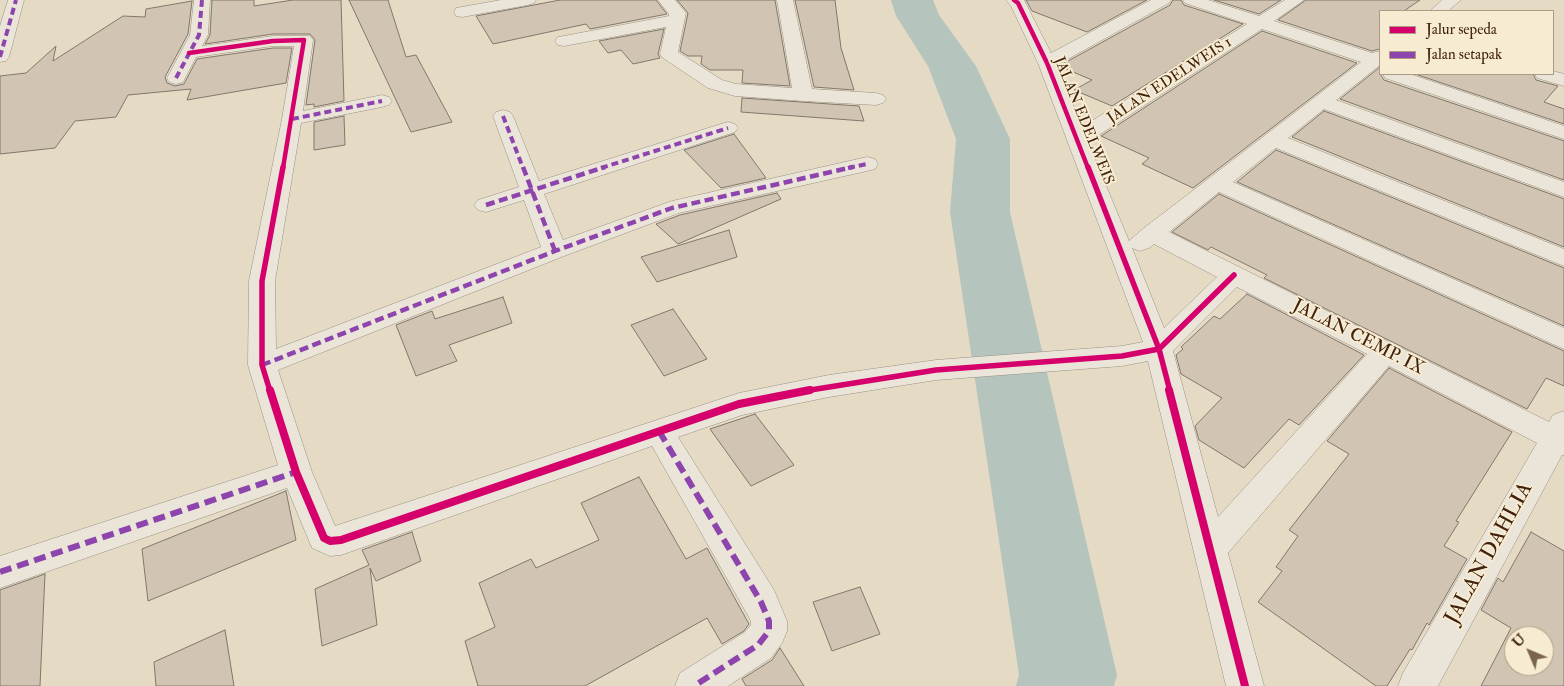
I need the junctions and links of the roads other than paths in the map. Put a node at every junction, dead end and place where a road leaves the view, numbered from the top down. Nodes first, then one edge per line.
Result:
1 (16, 0) edge
2 (202, 0) edge
3 (528, 0) edge
4 (666, 0) edge
5 (785, 0) edge
6 (1163, 0) edge
7 (1191, 0) edge
8 (1296, 0) edge
9 (1453, 0) edge
10 (1019, 1) edge
11 (1439, 10) edge
12 (462, 12) dead end
13 (676, 20) junction
14 (1261, 23) junction
15 (564, 41) dead end
16 (189, 53) junction
17 (0, 57) edge
18 (1564, 62) edge
19 (1047, 63) junction
20 (1376, 63) edge
21 (1395, 75) edge
22 (1554, 75) edge
23 (176, 78) dead end
24 (804, 95) junction
25 (876, 99) dead end
26 (382, 101) dead end
27 (1322, 102) junction
28 (503, 116) dead end
29 (292, 119) junction
30 (728, 128) dead end
31 (1564, 133) edge
32 (1078, 139) junction
33 (1273, 140) junction
34 (867, 164) dead end
35 (1217, 183) junction
36 (1564, 190) edge
37 (532, 191) junction
38 (486, 205) dead end
39 (1152, 233) junction
40 (555, 251) junction
41 (1123, 256) junction
42 (1564, 258) edge
43 (1234, 275) junction
44 (1564, 339) edge
45 (1159, 349) junction
46 (1385, 352) junction
47 (262, 365) junction
48 (659, 431) junction
49 (1561, 435) edge
50 (296, 472) junction
51 (1210, 550) junction
52 (0, 572) edge
53 (694, 686) edge
54 (1245, 686) edge
55 (1417, 686) edge

1 - 17 street
2 - 16 street
3 - 12 street
4 - 13 street
5 - 24 street
6 - 19 street
7 - 14 street
8 - 14 street, JALAN EDELWEIS 1
9 - 11 street
10 - 19 street, JALAN EDELWEIS
13 - 15 street
13 - 24 street
14 - 20 street
14 - 32 street, JALAN EDELWEIS 1
16 - 23 street
16 - 29 street
18 - 22 street
19 - 32 street, JALAN EDELWEIS
20 - 27 street
21 - 31 street
24 - 25 street
26 - 29 street
27 - 33 street
27 - 36 street
28 - 37 street
29 - 47 street
30 - 37 street
32 - 41 street, JALAN EDELWEIS
33 - 35 street
33 - 42 street
34 - 40 street
35 - 39 street
35 - 44 street
37 - 38 street
37 - 40 street
39 - 41 street
39 - 43 street, JALAN CEMP. IX
40 - 47 street
41 - 45 street, JALAN EDELWEIS
43 - 45 street
43 - 46 street, JALAN CEMP. IX
45 - 48 street
45 - 51 street, JALAN EDELWEIS
46 - 49 street, JALAN CEMP. IX
46 - 51 street
47 - 50 street
48 - 50 street
48 - 53 street
49 - 55 street, JALAN DAHLIA
50 - 52 street
51 - 54 street, JALAN EDELWEIS

